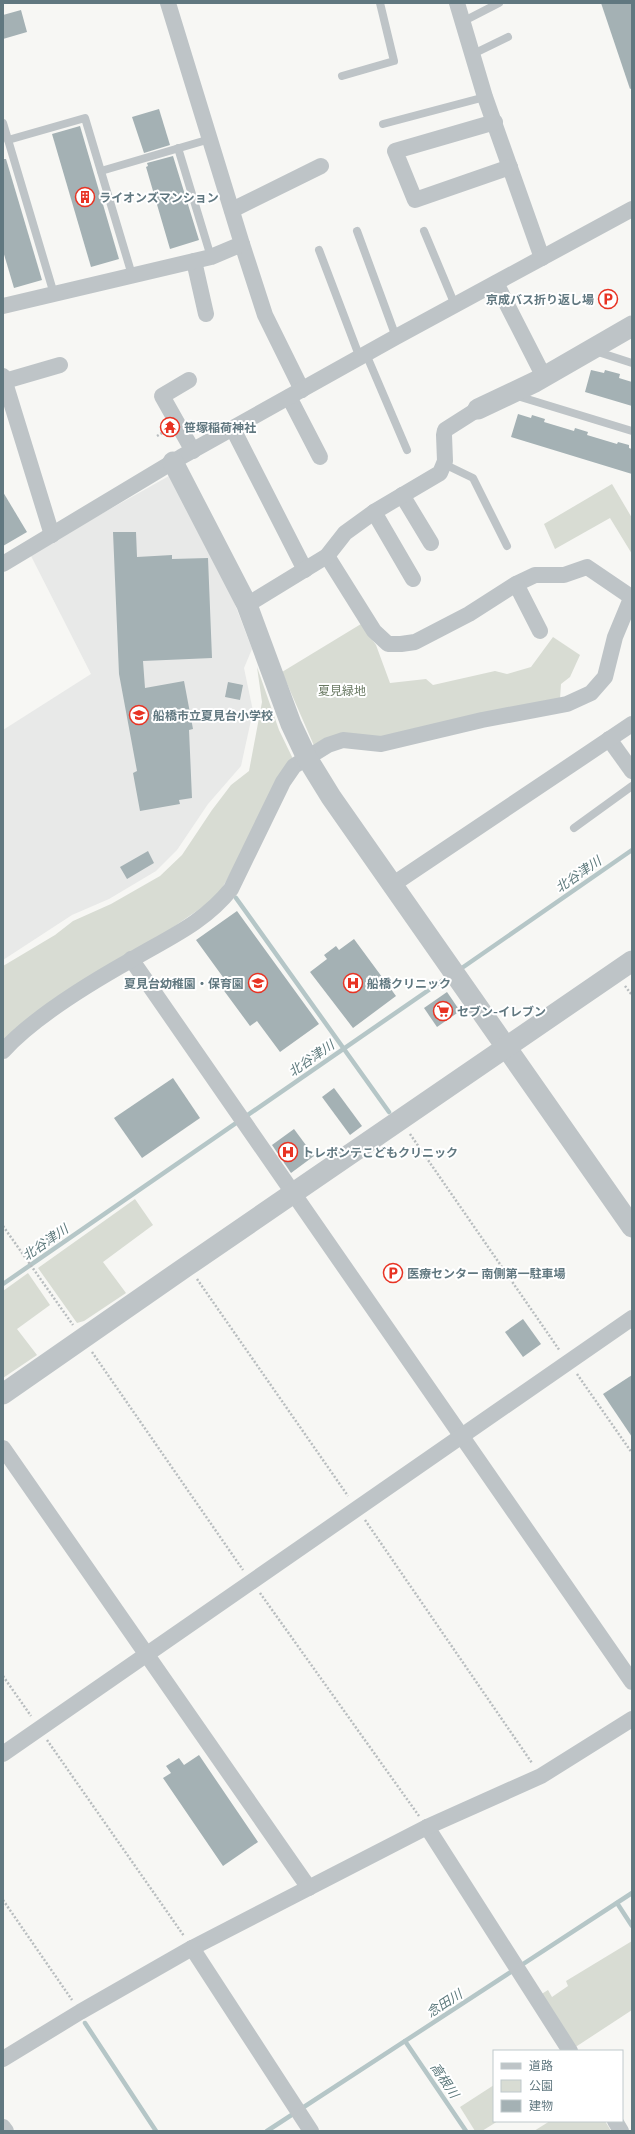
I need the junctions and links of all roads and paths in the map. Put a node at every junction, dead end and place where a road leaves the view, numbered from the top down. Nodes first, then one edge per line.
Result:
1 (168, 3) edge
2 (380, 3) edge
3 (457, 3) edge
4 (499, 3) edge
5 (462, 22) junction
6 (508, 37) dead end
7 (472, 55) junction
8 (342, 76) dead end
9 (485, 97) junction
10 (495, 122) junction
11 (3, 123) edge
12 (383, 124) dead end
13 (210, 139) junction
14 (8, 140) junction
15 (178, 148) junction
16 (321, 166) dead end
17 (510, 167) junction
18 (101, 171) junction
19 (632, 209) edge
20 (232, 210) junction
21 (424, 230) dead end
22 (357, 231) dead end
23 (242, 244) junction
24 (319, 250) dead end
25 (211, 257) junction
26 (542, 258) junction
27 (194, 261) junction
28 (132, 275) junction
29 (496, 283) junction
30 (54, 294) junction
31 (3, 306) edge
32 (455, 306) junction
33 (206, 314) dead end
34 (632, 326) edge
35 (396, 337) junction
36 (591, 350) junction
37 (363, 356) junction
38 (632, 363) edge
39 (60, 365) dead end
40 (544, 377) junction
41 (4, 380) edge
42 (189, 380) dead end
43 (296, 394) junction
44 (511, 394) junction
45 (478, 409) joint
46 (232, 429) junction
47 (166, 430) dead end
48 (632, 431) edge
49 (157, 436) dead end
50 (193, 450) junction
51 (406, 450) dead end
52 (320, 457) dead end
53 (173, 462) junction
54 (444, 464) junction
55 (402, 495) junction
56 (374, 512) junction
57 (52, 535) junction
58 (431, 543) dead end
59 (507, 546) dead end
60 (327, 556) junction
61 (3, 564) edge
62 (304, 570) junction
63 (413, 579) dead end
64 (516, 584) junction
65 (631, 596) edge
66 (247, 605) junction
67 (540, 631) dead end
68 (632, 724) edge
69 (610, 739) junction
70 (307, 758) junction
71 (632, 772) edge
72 (632, 786) edge
73 (574, 828) dead end
74 (392, 885) junction
75 (131, 959) junction
76 (632, 961) edge
77 (505, 1048) junction
78 (3, 1051) edge
79 (401, 1121) junction
80 (294, 1194) junction
81 (3, 1226) edge
82 (632, 1227) edge
83 (632, 1318) edge
84 (83, 1339) junction
85 (567, 1361) junction
86 (3, 1394) edge
87 (462, 1435) junction
88 (3, 1448) edge
89 (632, 1453) edge
90 (148, 1654) junction
91 (3, 1676) edge
92 (632, 1682) edge
93 (632, 1719) edge
94 (40, 1729) junction
95 (3, 1754) edge
96 (427, 1827) junction
97 (309, 1888) junction
98 (3, 1900) edge
99 (192, 1948) junction
100 (80, 2012) junction
101 (569, 2050) edge
102 (3, 2059) edge
103 (616, 2122) edge
104 (307, 2125) edge
105 (3, 2127) edge
106 (6, 2131) edge
107 (621, 2131) edge

1 - 13 street
2 - 8 lane
3 - 5 street
4 - 5 lane
5 - 7 street
6 - 7 lane
7 - 9 street
9 - 10 street
9 - 12 lane
10 - 17 street
10 - 17 street
11 - 14 lane
13 - 15 lane
13 - 20 street
14 - 18 lane
14 - 30 lane
15 - 18 lane
15 - 25 lane
16 - 20 street
17 - 26 street
18 - 28 lane
19 - 26 street
20 - 23 street
21 - 32 lane
22 - 35 lane
23 - 25 street
23 - 43 street
24 - 37 lane
25 - 27 street
26 - 29 street
27 - 28 street
27 - 33 street
28 - 30 street
29 - 32 street
29 - 40 street
30 - 31 street
32 - 35 street
34 - 36 street
35 - 37 street
36 - 38 lane
36 - 40 street
37 - 43 street
37 - 51 lane
39 - 41 street
40 - 44 street
41 - 57 street
42 - 50 street
43 - 46 street
43 - 52 street
44 - 45 street
44 - 48 lane
45 - 54 street
46 - 50 street
46 - 62 street
47 - 49 path
50 - 53 street
53 - 57 street
53 - 66 street
54 - 55 street
54 - 59 lane
55 - 56 street
55 - 58 street
56 - 60 street
56 - 63 street
57 - 61 street
60 - 62 street
60 - 64 street
62 - 66 street
64 - 65 street
64 - 67 street
65 - 70 street
66 - 70 street
68 - 69 street
69 - 71 street
69 - 74 street
70 - 74 street
70 - 75 street
72 - 73 lane
74 - 77 street
75 - 78 street
75 - 80 street
76 - 77 street
77 - 79 street
77 - 82 street
79 - 80 street
79 - 85 path
80 - 84 street
80 - 87 street
81 - 84 path
83 - 85 street
84 - 86 street
85 - 87 street
85 - 89 path
87 - 90 street
87 - 92 street
88 - 90 street
90 - 94 street
90 - 97 street
91 - 94 path
93 - 96 street
94 - 95 street
94 - 99 path
96 - 97 street
96 - 101 street
97 - 99 street
98 - 100 path
99 - 100 street
99 - 104 street
100 - 102 street
103 - 107 street
105 - 106 street

